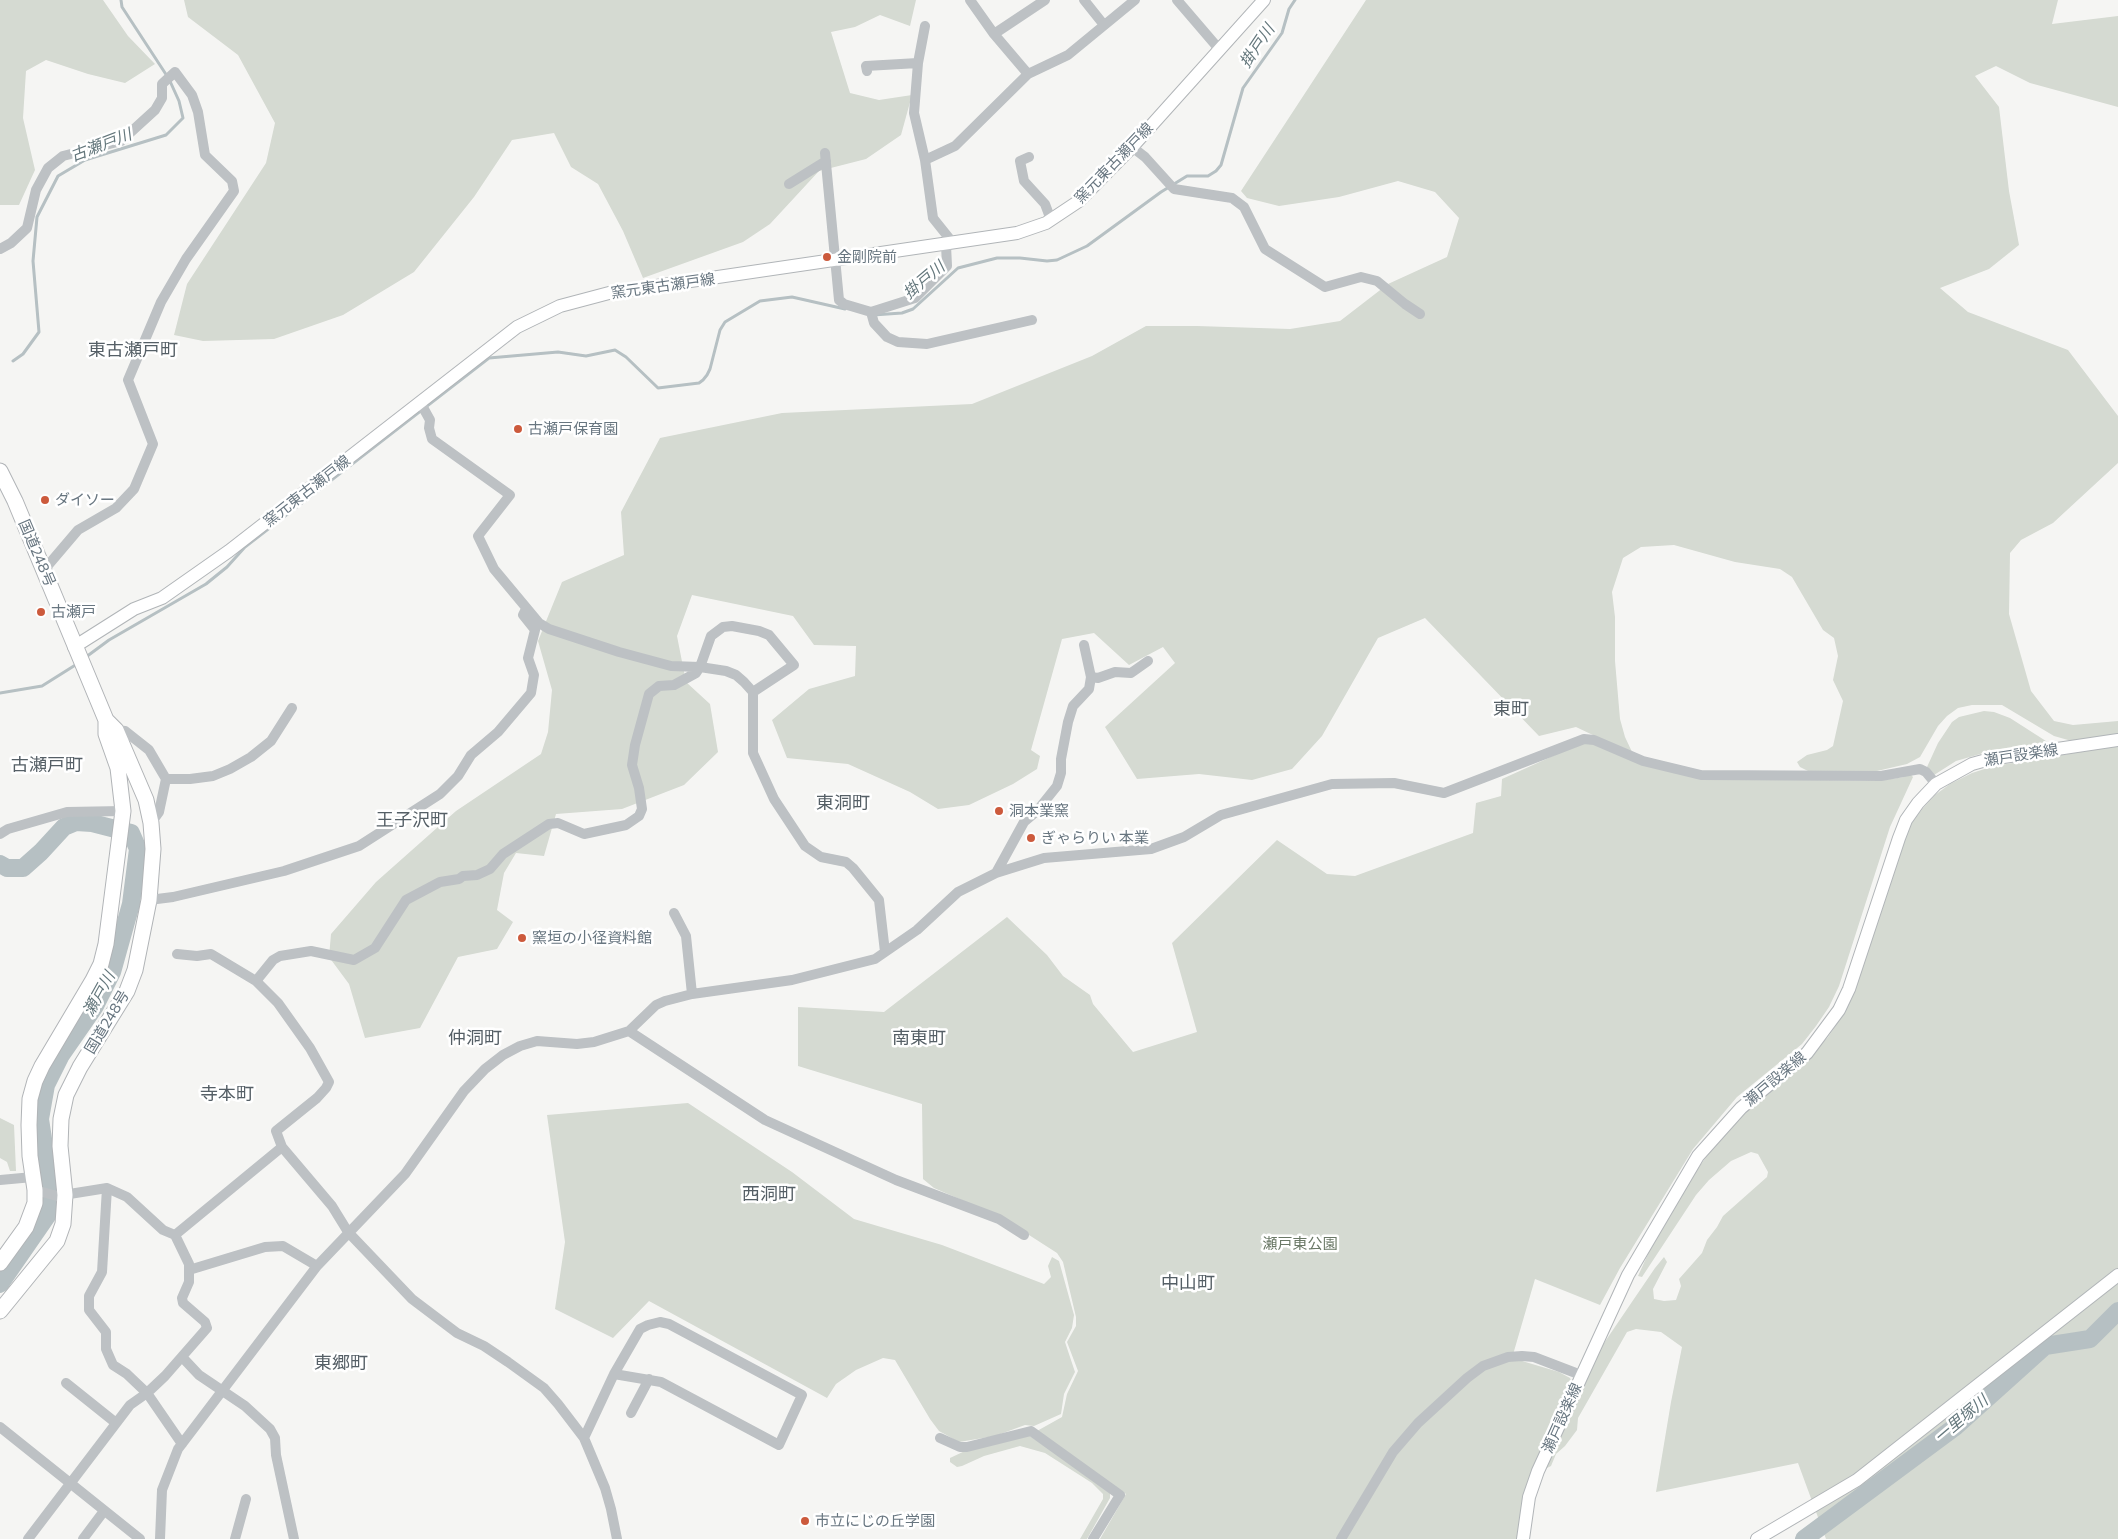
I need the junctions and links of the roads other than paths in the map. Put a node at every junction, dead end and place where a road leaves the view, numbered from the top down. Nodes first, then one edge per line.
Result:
1 (970, 0) edge
2 (1045, 0) edge
3 (1084, 0) edge
4 (1135, 0) edge
5 (1177, 0) edge
6 (1264, 0) edge
7 (1104, 25) junction
8 (925, 26) dead end
9 (994, 34) junction
10 (1219, 48) junction
11 (918, 63) junction
12 (867, 71) dead end
13 (1028, 74) junction
14 (1132, 147) junction
15 (1029, 157) dead end
16 (924, 160) junction
17 (788, 184) dead end
18 (1051, 220) junction
19 (950, 244) junction
20 (0, 249) edge
21 (836, 260) junction
22 (872, 314) junction
23 (1420, 314) dead end
24 (1032, 320) dead end
25 (420, 402) junction
26 (0, 471) edge
27 (44, 570) junction
28 (526, 609) junction
29 (1084, 645) dead end
30 (79, 657) junction
31 (1148, 661) dead end
32 (700, 667) junction
33 (1091, 677) junction
34 (753, 692) junction
35 (292, 708) dead end
36 (111, 725) junction
37 (2118, 740) edge
38 (166, 779) junction
39 (1936, 784) junction
40 (122, 815) junction
41 (150, 823) junction
42 (0, 834) edge
43 (996, 873) junction
44 (149, 900) junction
45 (674, 914) dead end
46 (885, 952) junction
47 (177, 954) dead end
48 (256, 981) junction
49 (692, 994) junction
50 (629, 1031) junction
51 (282, 1147) junction
52 (0, 1180) edge
53 (36, 1186) junction
54 (107, 1188) junction
55 (61, 1196) junction
56 (348, 1232) junction
57 (175, 1235) junction
58 (1024, 1235) dead end
59 (0, 1263) edge
60 (317, 1266) junction
61 (189, 1270) junction
62 (2118, 1275) edge
63 (0, 1311) edge
64 (183, 1358) junction
65 (614, 1374) junction
66 (1581, 1375) junction
67 (649, 1379) junction
68 (66, 1383) dead end
69 (224, 1391) junction
70 (147, 1393) junction
71 (631, 1413) dead end
72 (116, 1423) junction
73 (0, 1427) edge
74 (584, 1438) junction
75 (940, 1438) dead end
76 (182, 1444) junction
77 (69, 1483) junction
78 (246, 1499) dead end
79 (104, 1511) junction
80 (28, 1539) edge
81 (83, 1539) edge
82 (140, 1539) edge
83 (160, 1539) edge
84 (235, 1539) edge
85 (294, 1539) edge
86 (617, 1539) edge
87 (1093, 1539) edge
88 (1341, 1539) edge
89 (1523, 1539) edge
90 (1757, 1539) edge

1 - 9 street
2 - 9 street
3 - 7 street
4 - 7 street
5 - 10 street
6 - 10 main road, 窯元東古瀬戸線
7 - 13 street
8 - 11 street
9 - 13 street
10 - 14 main road, 窯元東古瀬戸線
11 - 12 street
11 - 16 street
13 - 16 street
14 - 18 main road, 窯元東古瀬戸線
14 - 23 street
15 - 18 street
16 - 19 street
17 - 21 street
18 - 19 main road, 窯元東古瀬戸線
19 - 21 main road, 窯元東古瀬戸線
19 - 22 street
20 - 27 street
21 - 22 street
21 - 25 main road, 窯元東古瀬戸線
22 - 24 street
25 - 28 street
25 - 30 main road, 窯元東古瀬戸線
26 - 27 highway, 国道248号
27 - 30 highway, 国道248号
28 - 32 street
28 - 44 street
29 - 33 street
30 - 36 highway, 国道248号
31 - 33 street
32 - 34 street
32 - 34 street
32 - 48 street
33 - 43 street
34 - 46 street
35 - 38 street
36 - 38 street
36 - 40 highway, 国道248号
36 - 41 highway, 国道248号
37 - 39 main road, 瀬戸設楽線
38 - 41 street
39 - 43 street
39 - 66 main road, 瀬戸設楽線
40 - 42 street
40 - 53 highway, 国道248号
41 - 44 highway, 国道248号
43 - 46 street
44 - 55 highway, 国道248号
45 - 49 street
46 - 49 street
47 - 48 street
48 - 51 street
49 - 50 street
50 - 56 street
50 - 58 street
51 - 56 street
51 - 57 street
52 - 53 street
53 - 55 street
53 - 59 highway, 国道248号
54 - 55 street
54 - 57 street
54 - 70 street
55 - 63 highway, 国道248号
56 - 60 street
56 - 74 street
57 - 61 street
60 - 61 street
60 - 69 street
61 - 64 street
62 - 90 main road
64 - 69 street
64 - 70 street
65 - 67 street
65 - 67 street
65 - 74 street
66 - 88 street
66 - 89 main road, 瀬戸設楽線
67 - 71 street
68 - 72 street
69 - 76 street
69 - 85 street
70 - 72 street
70 - 76 street
72 - 77 street
73 - 77 street
74 - 86 street
75 - 87 street
76 - 83 street
77 - 79 street
77 - 80 street
78 - 84 street
79 - 81 street
79 - 82 street

